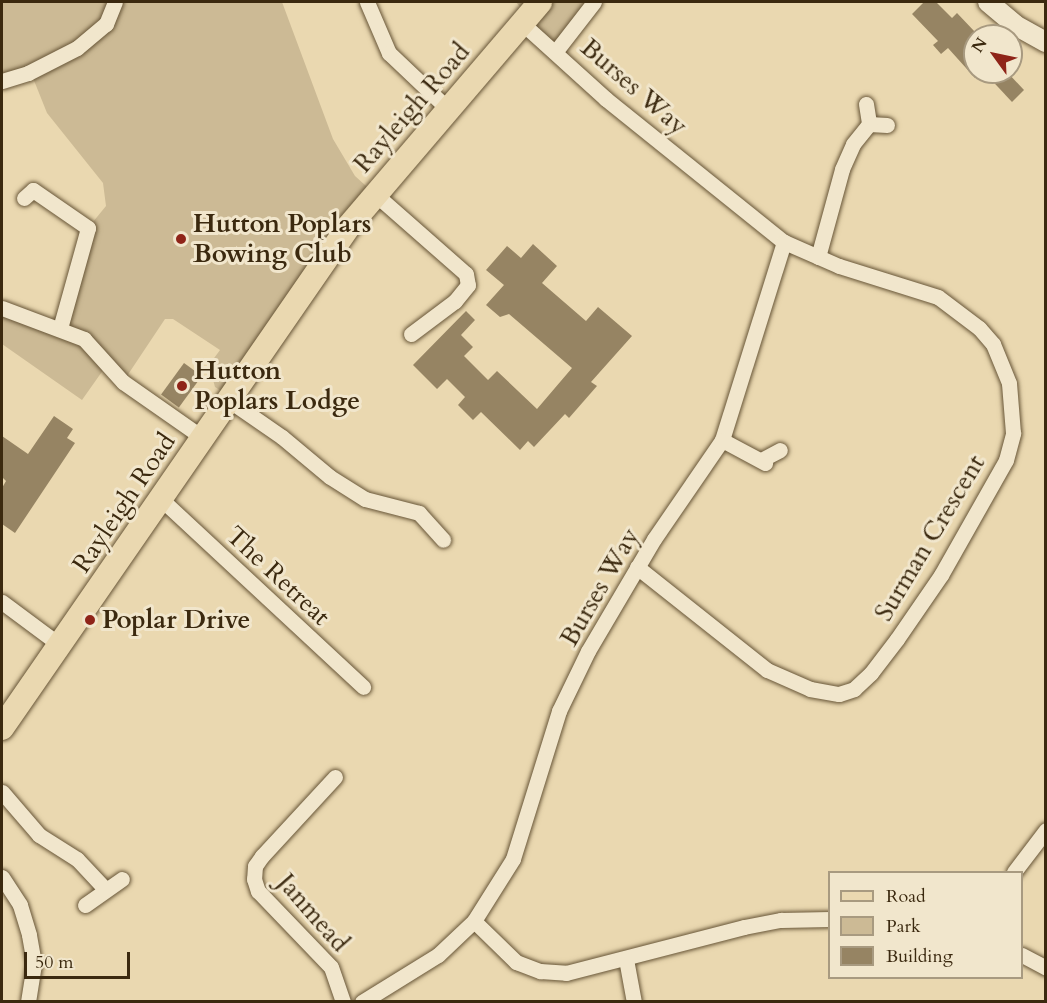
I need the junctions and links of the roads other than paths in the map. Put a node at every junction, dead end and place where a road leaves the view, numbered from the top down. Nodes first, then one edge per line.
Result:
1 (115, 2) edge
2 (367, 2) edge
3 (540, 2) edge
4 (594, 2) edge
5 (988, 2) edge
6 (523, 24) junction
7 (1046, 42) edge
8 (556, 51) junction
9 (2, 81) edge
10 (866, 104) dead end
11 (448, 109) junction
12 (869, 124) junction
13 (888, 125) dead end
14 (375, 194) junction
15 (24, 198) dead end
16 (784, 242) junction
17 (818, 257) junction
18 (2, 308) edge
19 (60, 328) junction
20 (411, 334) dead end
21 (230, 401) junction
22 (203, 438) junction
23 (722, 440) junction
24 (780, 450) dead end
25 (161, 499) junction
26 (443, 540) dead end
27 (637, 567) junction
28 (2, 602) edge
29 (60, 645) junction
30 (363, 687) dead end
31 (2, 728) edge
32 (335, 777) dead end
33 (2, 792) edge
34 (1046, 830) edge
35 (1015, 871) edge
36 (2, 877) edge
37 (122, 879) dead end
38 (106, 890) junction
39 (85, 905) dead end
40 (828, 919) edge
41 (474, 921) junction
42 (1023, 956) edge
43 (626, 959) junction
44 (1046, 968) edge
45 (27, 1002) edge
46 (343, 1002) edge
47 (362, 1002) edge
48 (634, 1002) edge

1 - 9 street
2 - 11 street
3 - 6 main road, Rayleigh Road
4 - 8 street
5 - 7 street
6 - 8 street, Burses Way
6 - 11 main road, Rayleigh Road
8 - 16 street, Burses Way
10 - 12 street
11 - 14 main road, Rayleigh Road
12 - 13 street
12 - 17 street
14 - 20 street
14 - 21 main road, Rayleigh Road
15 - 19 street
16 - 17 street, Surman Crescent
16 - 23 street, Burses Way
17 - 27 street, Surman Crescent
18 - 19 street
19 - 22 street
21 - 22 main road, Rayleigh Road
21 - 26 street
22 - 25 main road, Rayleigh Road
23 - 24 street
23 - 27 street, Burses Way
25 - 29 main road, Rayleigh Road
25 - 30 street, The Retreat
27 - 41 street, Burses Way
28 - 29 street
29 - 31 main road, Rayleigh Road
32 - 46 street, Janmead
33 - 38 street
34 - 35 street
36 - 45 street
37 - 38 street
38 - 39 street
40 - 43 street
41 - 43 street
41 - 47 street, Burses Way
42 - 44 street
43 - 48 street

